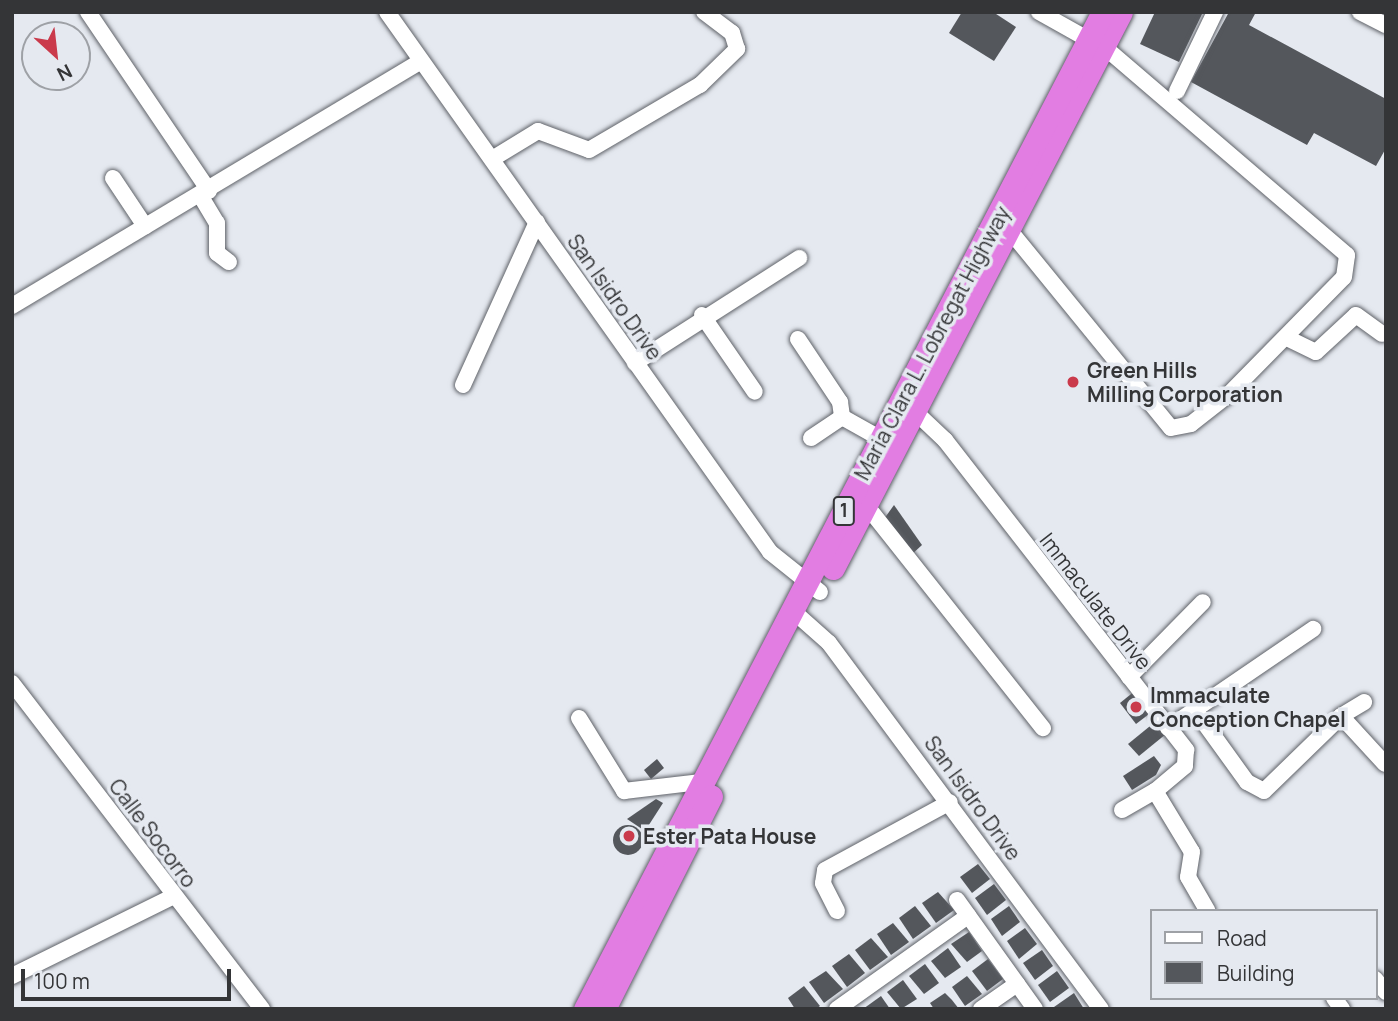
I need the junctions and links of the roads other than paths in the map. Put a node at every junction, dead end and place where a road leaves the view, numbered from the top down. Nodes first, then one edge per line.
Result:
1 (88, 12) edge
2 (704, 12) edge
3 (1039, 12) edge
4 (1103, 12) edge
5 (1121, 12) edge
6 (1215, 12) edge
7 (1360, 12) edge
8 (395, 14) edge
9 (1386, 25) edge
10 (1096, 44) junction
11 (420, 62) junction
12 (1177, 91) dead end
13 (492, 159) junction
14 (113, 178) dead end
15 (204, 193) junction
16 (537, 222) junction
17 (1005, 223) junction
18 (145, 226) junction
19 (799, 258) dead end
20 (229, 262) dead end
21 (12, 306) edge
22 (702, 315) junction
23 (1382, 334) dead end
24 (1287, 338) junction
25 (798, 339) dead end
26 (635, 363) junction
27 (463, 385) dead end
28 (755, 392) dead end
29 (908, 405) junction
30 (842, 417) junction
31 (811, 438) dead end
32 (881, 439) junction
33 (866, 505) junction
34 (813, 588) junction
35 (1203, 602) dead end
36 (800, 614) junction
37 (1314, 629) dead end
38 (1129, 677) junction
39 (12, 683) edge
40 (1364, 702) dead end
41 (1195, 710) junction
42 (1341, 716) junction
43 (579, 718) dead end
44 (1043, 728) dead end
45 (1168, 728) junction
46 (1385, 764) edge
47 (701, 782) junction
48 (1155, 791) junction
49 (950, 802) junction
50 (1122, 810) dead end
51 (174, 895) junction
52 (957, 900) dead end
53 (647, 902) junction
54 (1207, 909) edge
55 (837, 911) dead end
56 (968, 916) junction
57 (12, 976) edge
58 (1017, 984) junction
59 (262, 1009) edge
60 (585, 1009) edge
61 (604, 1009) edge
62 (836, 1009) edge
63 (981, 1009) edge
64 (1035, 1009) edge
65 (1101, 1009) edge

1 - 15 street
2 - 13 street
3 - 10 street
4 - 10 highway, Maria Clara L. Lobregat Highway / 1
5 - 10 highway, Maria Clara L. Lobregat Highway / 1
6 - 12 street
7 - 9 street
8 - 11 street, San Isidro Drive
10 - 17 highway, Maria Clara L. Lobregat Highway / 1
10 - 24 street
11 - 13 street, San Isidro Drive
11 - 15 street
13 - 16 street, San Isidro Drive
14 - 18 street
15 - 18 street
15 - 20 street
16 - 26 street, San Isidro Drive
16 - 27 street
17 - 24 street
17 - 29 highway, Maria Clara L. Lobregat Highway / 1
18 - 21 street
19 - 22 street
22 - 26 street
22 - 28 street
23 - 24 street
25 - 30 street
26 - 34 street, San Isidro Drive
29 - 32 highway, Maria Clara L. Lobregat Highway / 1
29 - 33 highway, Maria Clara L. Lobregat Highway / 1
29 - 38 street, Immaculate Drive
30 - 31 street
30 - 32 street
32 - 34 highway, Maria Clara L. Lobregat Highway / 1
33 - 34 highway, Maria Clara L. Lobregat Highway / 1
33 - 44 street
34 - 36 highway, Maria Clara L. Lobregat Highway / 1
35 - 38 street
36 - 47 highway, Maria Clara L. Lobregat Highway / 1
36 - 49 street, San Isidro Drive
36 - 53 highway, Maria Clara L. Lobregat Highway / 1
37 - 41 street
38 - 45 street, Immaculate Drive
39 - 51 street, Calle Socorro
40 - 42 street
41 - 42 street
41 - 45 street
42 - 46 street
43 - 47 street
45 - 48 street, Immaculate Drive
47 - 53 highway, Maria Clara L. Lobregat Highway / 1
48 - 50 street
48 - 54 street
49 - 55 street
49 - 65 street, San Isidro Drive
51 - 57 street
51 - 59 street, Calle Socorro
52 - 56 street
53 - 60 highway, Maria Clara L. Lobregat Highway / 1
53 - 61 highway, Maria Clara L. Lobregat Highway / 1
56 - 58 street
56 - 62 street
58 - 63 street
58 - 64 street

